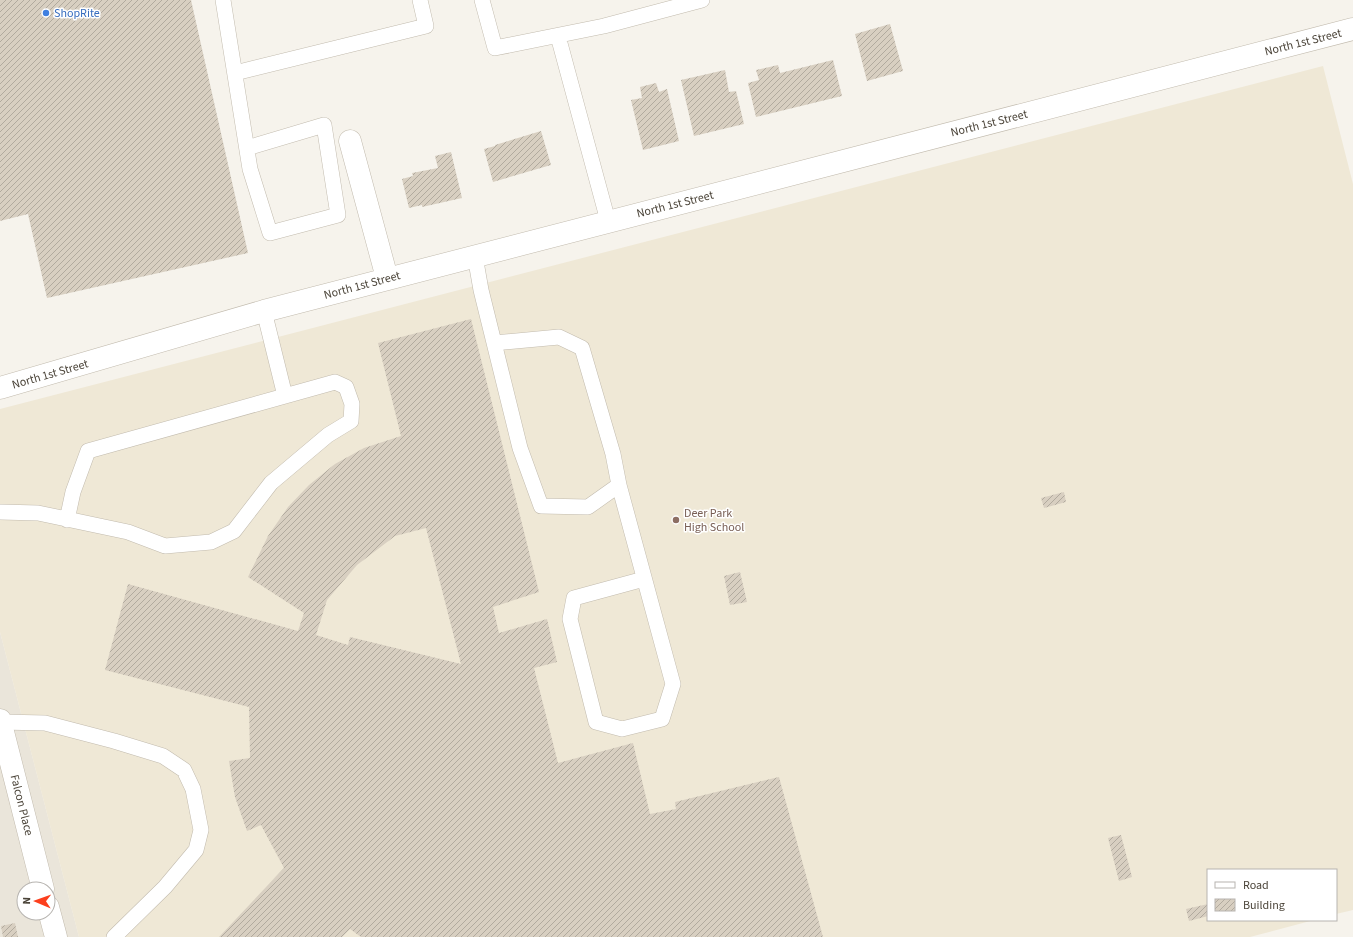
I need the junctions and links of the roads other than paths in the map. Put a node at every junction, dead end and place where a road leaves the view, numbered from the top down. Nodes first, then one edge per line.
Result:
1 (222, 0) edge
2 (420, 0) edge
3 (482, 0) edge
4 (702, 0) edge
5 (1353, 29) edge
6 (558, 36) junction
7 (235, 73) junction
8 (350, 141) dead end
9 (247, 148) junction
10 (608, 221) junction
11 (475, 256) junction
12 (386, 278) junction
13 (264, 311) junction
14 (494, 343) junction
15 (0, 388) edge
16 (284, 396) junction
17 (619, 486) junction
18 (0, 512) edge
19 (67, 520) junction
20 (644, 579) junction
21 (0, 721) edge
22 (41, 881) edge
23 (52, 921) edge
24 (56, 937) edge
25 (114, 937) edge

1 - 7 lane
2 - 7 lane
3 - 6 lane
4 - 6 lane
5 - 10 street, North 1st Street
6 - 10 lane
7 - 9 lane
8 - 12 street
9 - 9 lane
10 - 11 street, North 1st Street
11 - 12 street, North 1st Street
11 - 14 lane
12 - 13 street, North 1st Street
13 - 15 street, North 1st Street
13 - 16 lane
14 - 17 lane
14 - 17 lane
16 - 19 lane
16 - 19 lane
17 - 20 lane
18 - 19 lane
20 - 20 lane
21 - 22 street, Falcon Place
21 - 25 lane
23 - 24 street

